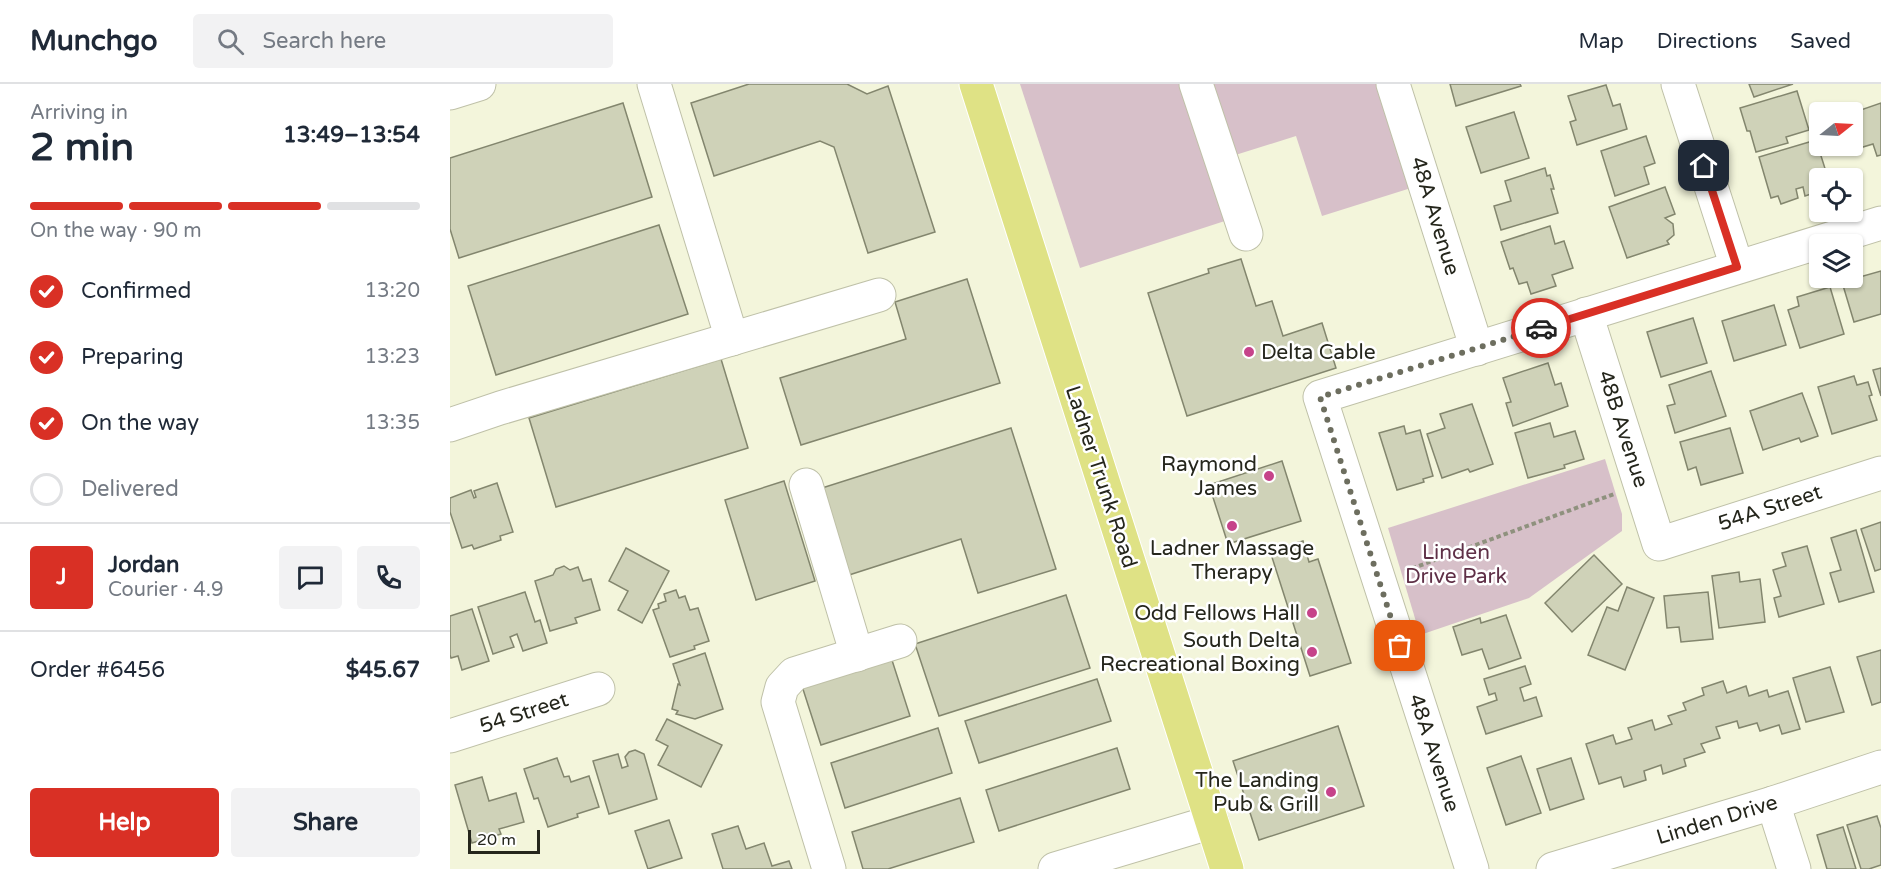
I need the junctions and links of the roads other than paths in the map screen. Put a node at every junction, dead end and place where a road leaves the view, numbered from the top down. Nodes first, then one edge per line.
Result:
1 (479, 84) edge
2 (654, 84) edge
3 (976, 84) edge
4 (1196, 84) edge
5 (1394, 84) edge
6 (1677, 84) edge
7 (450, 93) edge
8 (1881, 223) edge
9 (1246, 234) dead end
10 (1737, 267) junction
11 (879, 295) dead end
12 (1587, 314) junction
13 (732, 339) junction
14 (1477, 349) junction
15 (452, 424) edge
16 (1881, 473) edge
17 (806, 485) dead end
18 (1659, 544) joint
19 (900, 641) dead end
20 (857, 655) junction
21 (598, 689) dead end
22 (450, 736) edge
23 (1881, 767) edge
24 (1773, 803) junction
25 (1212, 822) junction
26 (829, 869) edge
27 (1054, 869) edge
28 (1227, 869) edge
29 (1472, 869) edge
30 (1553, 869) edge
31 (1794, 869) edge

1 - 7 street
2 - 13 street
3 - 25 main road, Ladner Trunk Road
4 - 9 street
5 - 14 street, 48A Avenue
6 - 10 street
8 - 10 street
10 - 12 street
11 - 13 street
12 - 14 street
12 - 18 street, 48B Avenue
13 - 15 street
14 - 29 street, 48A Avenue
16 - 18 street, 54A Street
17 - 20 street
19 - 20 street
20 - 26 street
21 - 22 street, 54 Street
23 - 24 street, Linden Drive
24 - 30 street, Linden Drive
24 - 31 street
25 - 27 street
25 - 28 main road, Ladner Trunk Road

